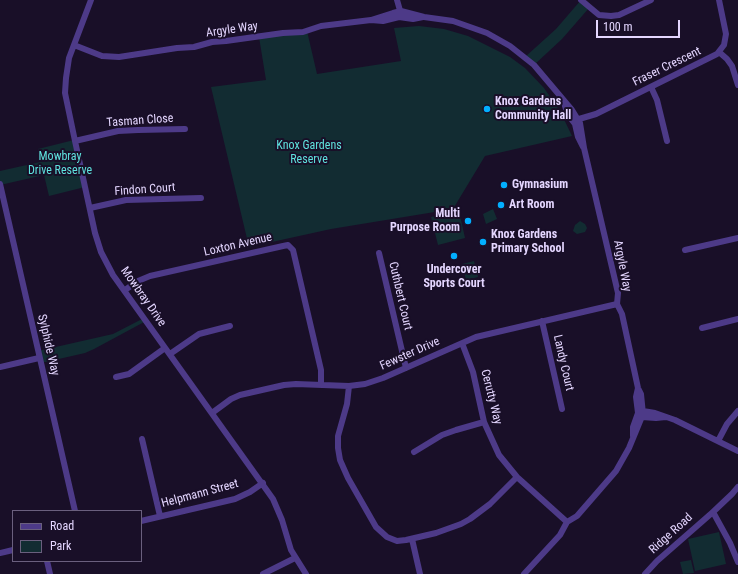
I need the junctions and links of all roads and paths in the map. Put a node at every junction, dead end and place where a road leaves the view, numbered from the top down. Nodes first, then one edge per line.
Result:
1 (91, 0) edge
2 (397, 0) edge
3 (581, 0) edge
4 (651, 0) edge
5 (719, 0) edge
6 (399, 14) junction
7 (74, 45) junction
8 (719, 52) junction
9 (738, 85) edge
10 (651, 87) junction
11 (578, 122) junction
12 (185, 129) dead end
13 (75, 141) junction
14 (667, 141) dead end
15 (0, 184) edge
16 (201, 198) dead end
17 (90, 208) junction
18 (738, 238) edge
19 (685, 250) dead end
20 (379, 253) dead end
21 (124, 290) junction
22 (617, 304) junction
23 (738, 319) edge
24 (542, 321) junction
25 (230, 326) dead end
26 (702, 328) dead end
27 (462, 343) junction
28 (165, 348) junction
29 (170, 354) junction
30 (39, 358) junction
31 (0, 367) edge
32 (406, 368) junction
33 (116, 377) dead end
34 (321, 385) junction
35 (349, 386) junction
36 (562, 409) dead end
37 (738, 411) edge
38 (212, 413) junction
39 (641, 414) junction
40 (484, 422) junction
41 (142, 439) dead end
42 (718, 441) junction
43 (738, 451) edge
44 (414, 452) dead end
45 (516, 477) junction
46 (263, 483) junction
47 (738, 487) edge
48 (75, 510) edge
49 (713, 512) junction
50 (160, 516) junction
51 (142, 521) edge
52 (567, 522) junction
53 (412, 539) junction
54 (12, 550) edge
55 (0, 553) edge
56 (295, 558) junction
57 (47, 562) edge
58 (738, 562) edge
59 (50, 574) edge
60 (263, 574) edge
61 (306, 574) edge
62 (420, 574) edge
63 (524, 574) edge
64 (645, 574) edge

1 - 7 street, Mowbray Drive
2 - 6 street
3 - 4 street
5 - 8 street, Fraser Crescent
6 - 7 street, Argyle Way
6 - 11 street, Argyle Way
7 - 13 street, Mowbray Drive
8 - 9 street
8 - 10 street, Fraser Crescent
10 - 11 street, Fraser Crescent
10 - 14 street
11 - 22 street, Argyle Way
12 - 13 street, Tasman Close
13 - 17 street, Mowbray Drive
15 - 30 street, Sylphide Way
16 - 17 street, Findon Court
17 - 21 street, Mowbray Drive
18 - 19 street
20 - 32 street, Cuthbert Court
21 - 28 street, Mowbray Drive
21 - 34 street, Loxton Avenue
22 - 24 street, Fewster Drive
22 - 39 street, Argyle Way
23 - 26 street
24 - 27 street, Fewster Drive
24 - 36 street, Landy Court
25 - 29 street
27 - 32 street, Fewster Drive
27 - 40 street, Cerutty Way
28 - 29 street, Mowbray Drive
28 - 33 street
29 - 38 street, Mowbray Drive
30 - 31 street
30 - 48 street, Sylphide Way
32 - 35 street, Fewster Drive
34 - 35 street, Fewster Drive
34 - 38 street, Fewster Drive
35 - 53 street
37 - 42 street
38 - 46 street, Mowbray Drive
39 - 42 street
39 - 52 street
40 - 44 street
40 - 45 street, Cerutty Way
41 - 50 street
42 - 43 street
45 - 52 street, Cerutty Way
45 - 53 street
46 - 50 street, Helpmann Street
46 - 56 street, Mowbray Drive
47 - 49 street, Ridge Road
49 - 58 street
49 - 64 street, Ridge Road
50 - 51 street, Helpmann Street
52 - 63 street
53 - 62 street
54 - 55 street
56 - 60 street
56 - 61 street, Mowbray Drive
57 - 59 street

